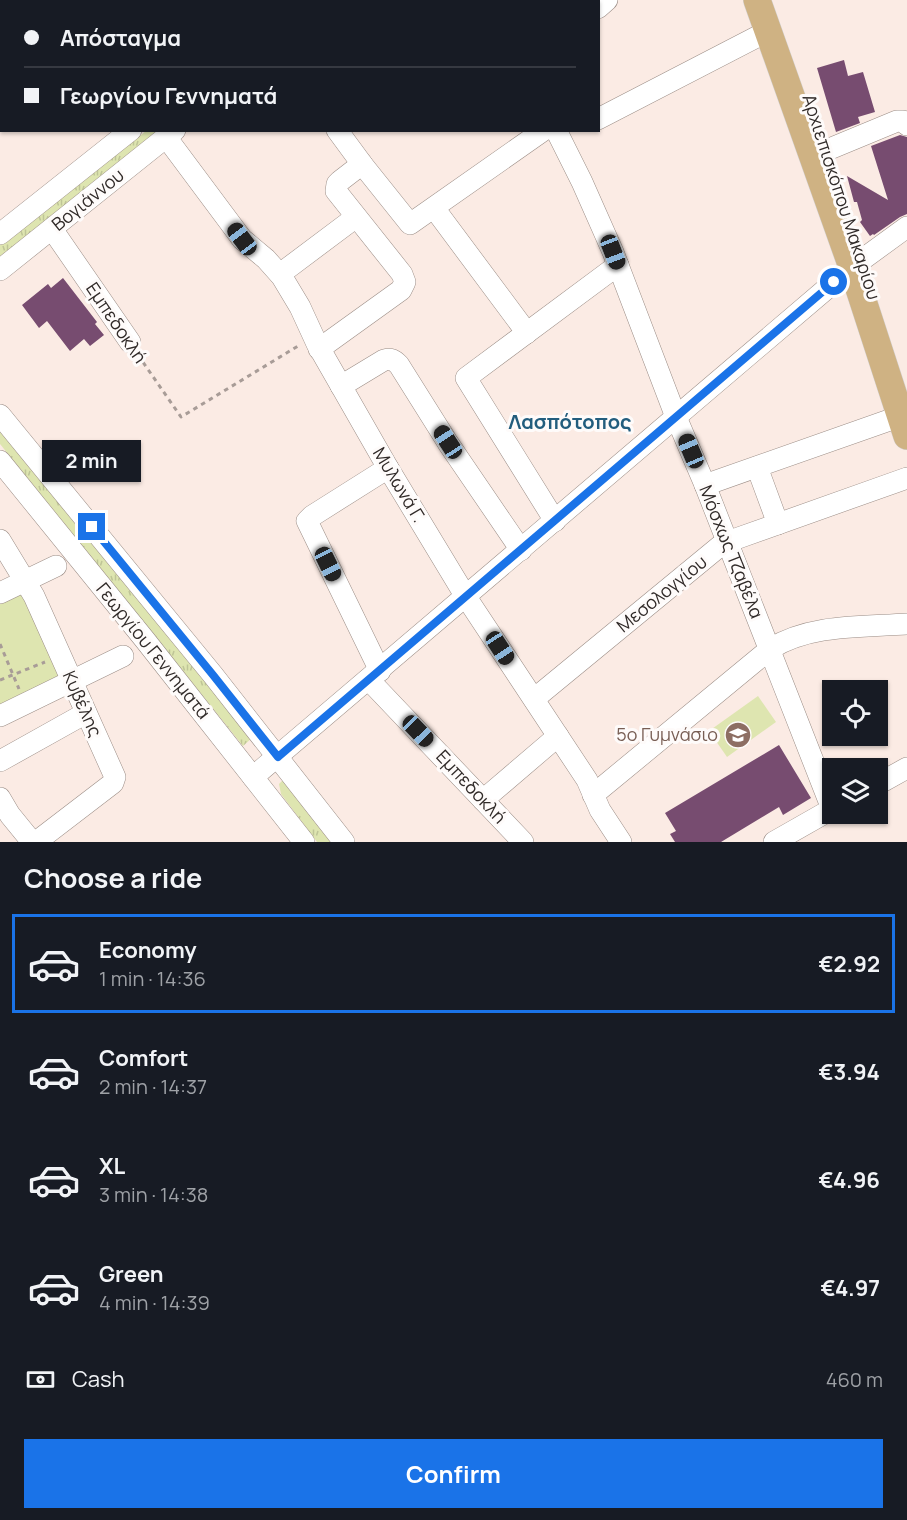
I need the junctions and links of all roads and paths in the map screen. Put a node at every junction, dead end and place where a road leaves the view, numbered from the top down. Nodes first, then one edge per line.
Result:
1 (757, 0) edge
2 (774, 0) edge
3 (768, 31) junction
4 (600, 118) edge
5 (907, 124) edge
6 (127, 132) edge
7 (338, 132) edge
8 (559, 133) edge
9 (171, 134) edge
10 (827, 150) junction
11 (362, 164) junction
12 (434, 207) junction
13 (356, 217) junction
14 (907, 227) edge
15 (52, 229) junction
16 (0, 234) edge
17 (857, 263) junction
18 (618, 265) junction
19 (0, 270) edge
20 (280, 274) junction
21 (527, 333) junction
22 (130, 342) joint
23 (316, 343) junction
24 (341, 386) junction
25 (0, 415) edge
26 (905, 416) edge
27 (676, 417) junction
28 (0, 461) edge
29 (757, 467) junction
30 (388, 468) junction
31 (907, 478) edge
32 (705, 485) junction
33 (555, 521) junction
34 (778, 524) junction
35 (0, 540) edge
36 (727, 542) junction
37 (521, 550) junction
38 (56, 567) dead end
39 (26, 580) junction
40 (0, 592) edge
41 (466, 597) junction
42 (907, 624) edge
43 (0, 644) edge
44 (770, 649) junction
45 (123, 656) dead end
46 (51, 659) dead end
47 (13, 675) junction
48 (374, 675) junction
49 (0, 680) edge
50 (72, 681) junction
51 (20, 692) dead end
52 (534, 699) junction
53 (86, 713) junction
54 (0, 716) edge
55 (558, 736) junction
56 (278, 757) junction
57 (0, 761) edge
58 (907, 768) edge
59 (254, 777) junction
60 (888, 778) edge
61 (822, 783) edge
62 (593, 795) junction
63 (0, 798) edge
64 (483, 800) junction
65 (822, 815) edge
66 (34, 842) edge
67 (304, 842) edge
68 (344, 842) edge
69 (523, 842) edge
70 (621, 842) edge
71 (774, 842) edge

1 - 3 main road
2 - 10 main road, Αρχιεπισκόπου Μακαρίου
3 - 4 street
3 - 17 main road
5 - 10 street
6 - 16 street, Βογιάννου
7 - 11 street
8 - 12 street
8 - 18 street, Μόσχως Τζαβέλα
9 - 15 street, Βογιάννου
9 - 20 street, Μυλωνά Γ.
10 - 17 main road, Αρχιεπισκόπου Μακαρίου
11 - 12 street
11 - 13 street
12 - 21 street
13 - 20 street
13 - 23 street
14 - 17 street
15 - 19 street, Βογιάννου
15 - 22 street, Εμπεδοκλή
17 - 26 main road
17 - 27 street
18 - 21 street
18 - 27 street, Μόσχως Τζαβέλα
20 - 23 street, Μυλωνά Γ.
21 - 33 street
22 - 23 path, Εμπεδοκλή
23 - 24 street, Μυλωνά Γ.
24 - 30 street, Μυλωνά Γ.
24 - 37 street
25 - 56 street, Γεωργίου Γεννηματά
26 - 29 street
27 - 32 street, Μόσχως Τζαβέλα
27 - 33 street
28 - 59 street, Γεωργίου Γεννηματά
29 - 32 street
29 - 34 street
30 - 41 street, Μυλωνά Γ.
30 - 48 street, Εμπεδοκλή
31 - 34 street, Μεσολογγίου
32 - 36 street, Μόσχως Τζαβέλα
33 - 37 street
34 - 36 street, Μεσολογγίου
35 - 39 street, Κυβέλης
36 - 44 street, Μόσχως Τζαβέλα
36 - 52 street, Μεσολογγίου
37 - 41 street
38 - 39 street
39 - 40 street
39 - 50 street, Κυβέλης
41 - 48 street
41 - 52 street, Μυλωνά Γ.
42 - 44 street
43 - 47 path
44 - 61 street, Μόσχως Τζαβέλα
44 - 62 street
45 - 50 street
46 - 47 path
47 - 49 path
47 - 51 path
48 - 56 street
48 - 64 street, Εμπεδοκλή
50 - 53 street, Κυβέλης
50 - 54 street
52 - 55 street, Μυλωνά Γ.
53 - 57 street
53 - 66 street, Κυβέλης
55 - 62 street, Μυλωνά Γ.
55 - 64 street
56 - 59 street
56 - 68 street, Γεωργίου Γεννηματά
58 - 60 street
59 - 67 street, Γεωργίου Γεννηματά
62 - 70 street, Μυλωνά Γ.
63 - 66 street
64 - 69 street, Εμπεδοκλή
65 - 71 street

